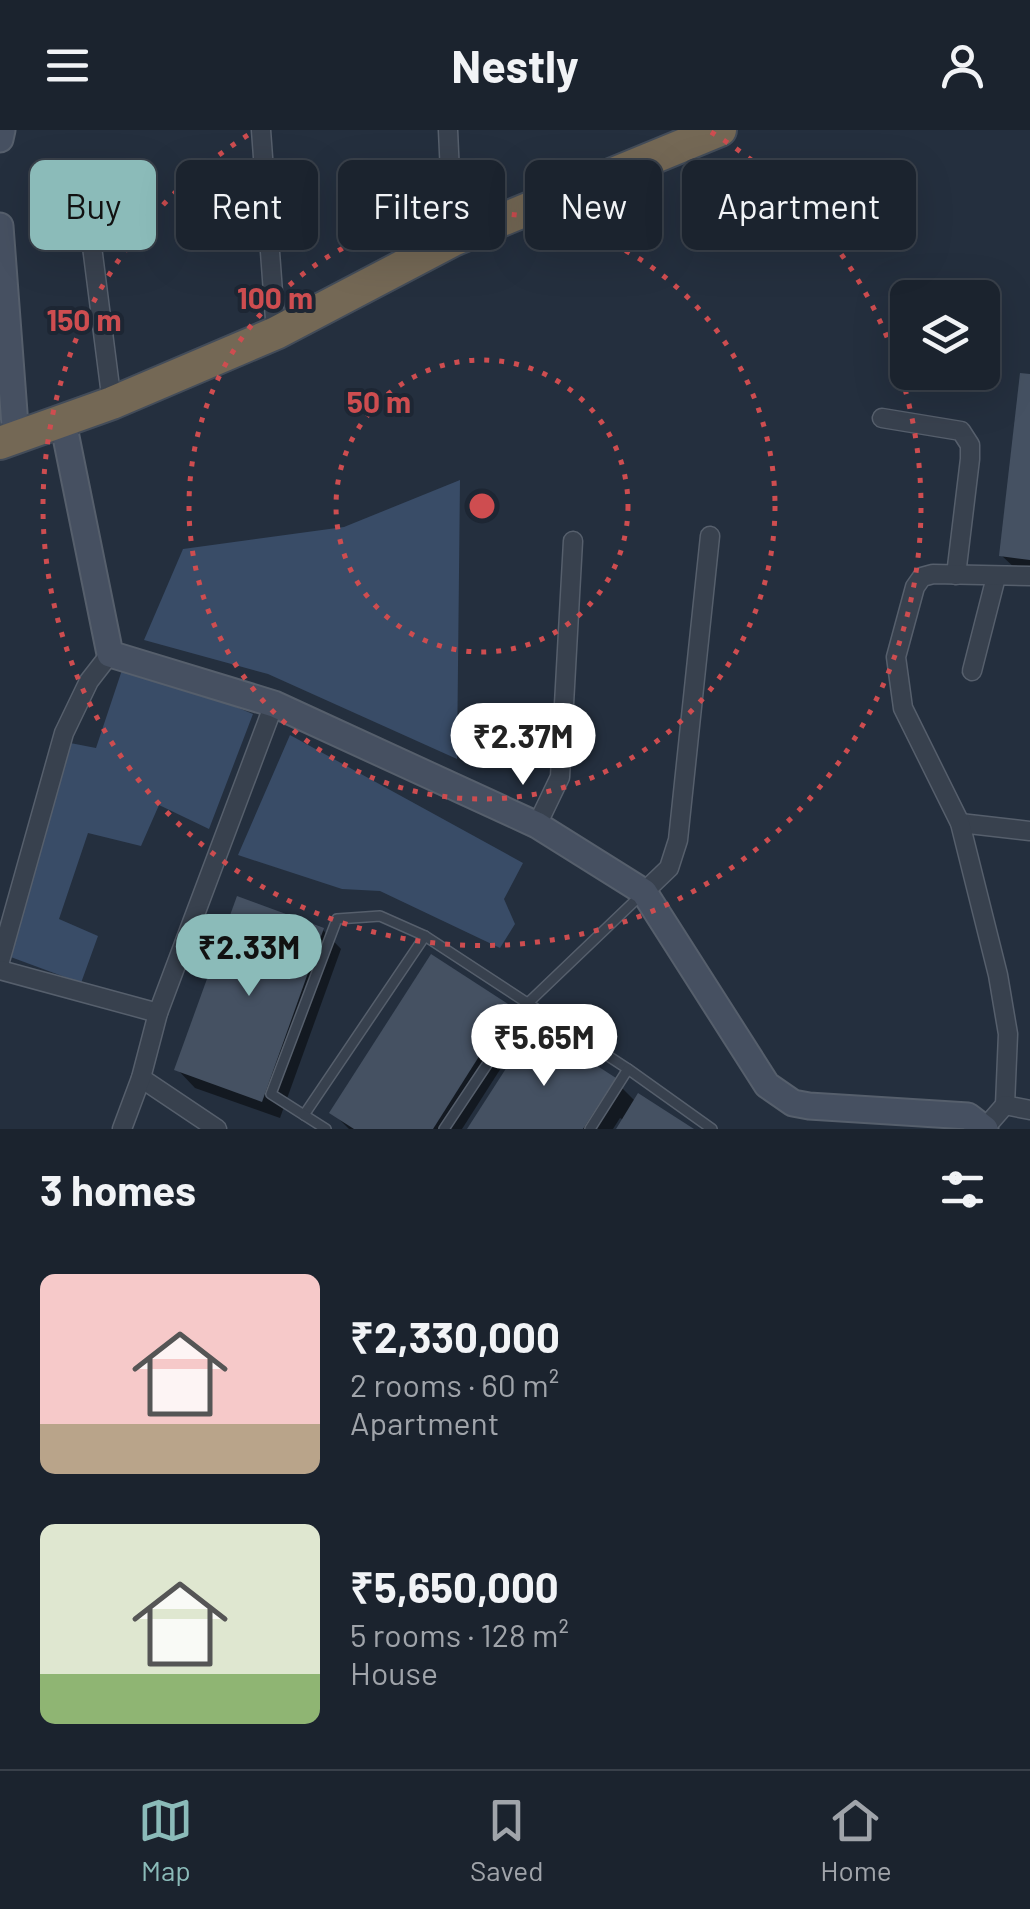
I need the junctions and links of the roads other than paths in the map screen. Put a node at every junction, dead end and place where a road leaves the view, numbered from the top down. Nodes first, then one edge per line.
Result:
1 (2, 130) edge
2 (262, 130) edge
3 (448, 130) edge
4 (720, 130) edge
5 (0, 138) edge
6 (450, 160) edge
7 (505, 219) edge
8 (0, 226) edge
9 (92, 250) edge
10 (435, 250) edge
11 (276, 333) junction
12 (112, 403) junction
13 (882, 418) dead end
14 (63, 422) junction
15 (8, 441) edge
16 (710, 536) dead end
17 (573, 541) dead end
18 (956, 575) junction
19 (1030, 576) edge
20 (996, 577) junction
21 (110, 654) junction
22 (972, 671) dead end
23 (274, 704) junction
24 (960, 823) junction
25 (537, 824) junction
26 (1030, 831) edge
27 (644, 892) junction
28 (424, 936) junction
29 (0, 962) edge
30 (0, 970) edge
31 (528, 1003) junction
32 (158, 1014) junction
33 (628, 1069) junction
34 (140, 1078) junction
35 (1005, 1106) junction
36 (1030, 1110) edge
37 (304, 1115) junction
38 (122, 1129) edge
39 (217, 1129) edge
40 (326, 1129) edge
41 (444, 1129) edge
42 (590, 1129) edge
43 (712, 1129) edge
44 (985, 1129) edge

1 - 5 street
2 - 11 street
3 - 6 street
4 - 7 highway
8 - 15 street
9 - 12 street
10 - 11 highway
11 - 12 highway
12 - 14 highway
13 - 18 street
14 - 15 highway
14 - 21 street
16 - 27 street
17 - 25 street
18 - 20 street
18 - 24 street
19 - 20 street
20 - 22 street
21 - 23 street
21 - 29 street
23 - 25 street
23 - 32 street
24 - 26 street
24 - 35 street
25 - 27 street
27 - 31 lane
27 - 44 street
28 - 31 lane
28 - 37 lane
28 - 37 lane
30 - 32 street
31 - 33 lane
31 - 41 lane
32 - 34 street
33 - 42 lane
33 - 43 lane
34 - 38 street
34 - 39 street
35 - 36 street
35 - 44 street
37 - 40 lane

